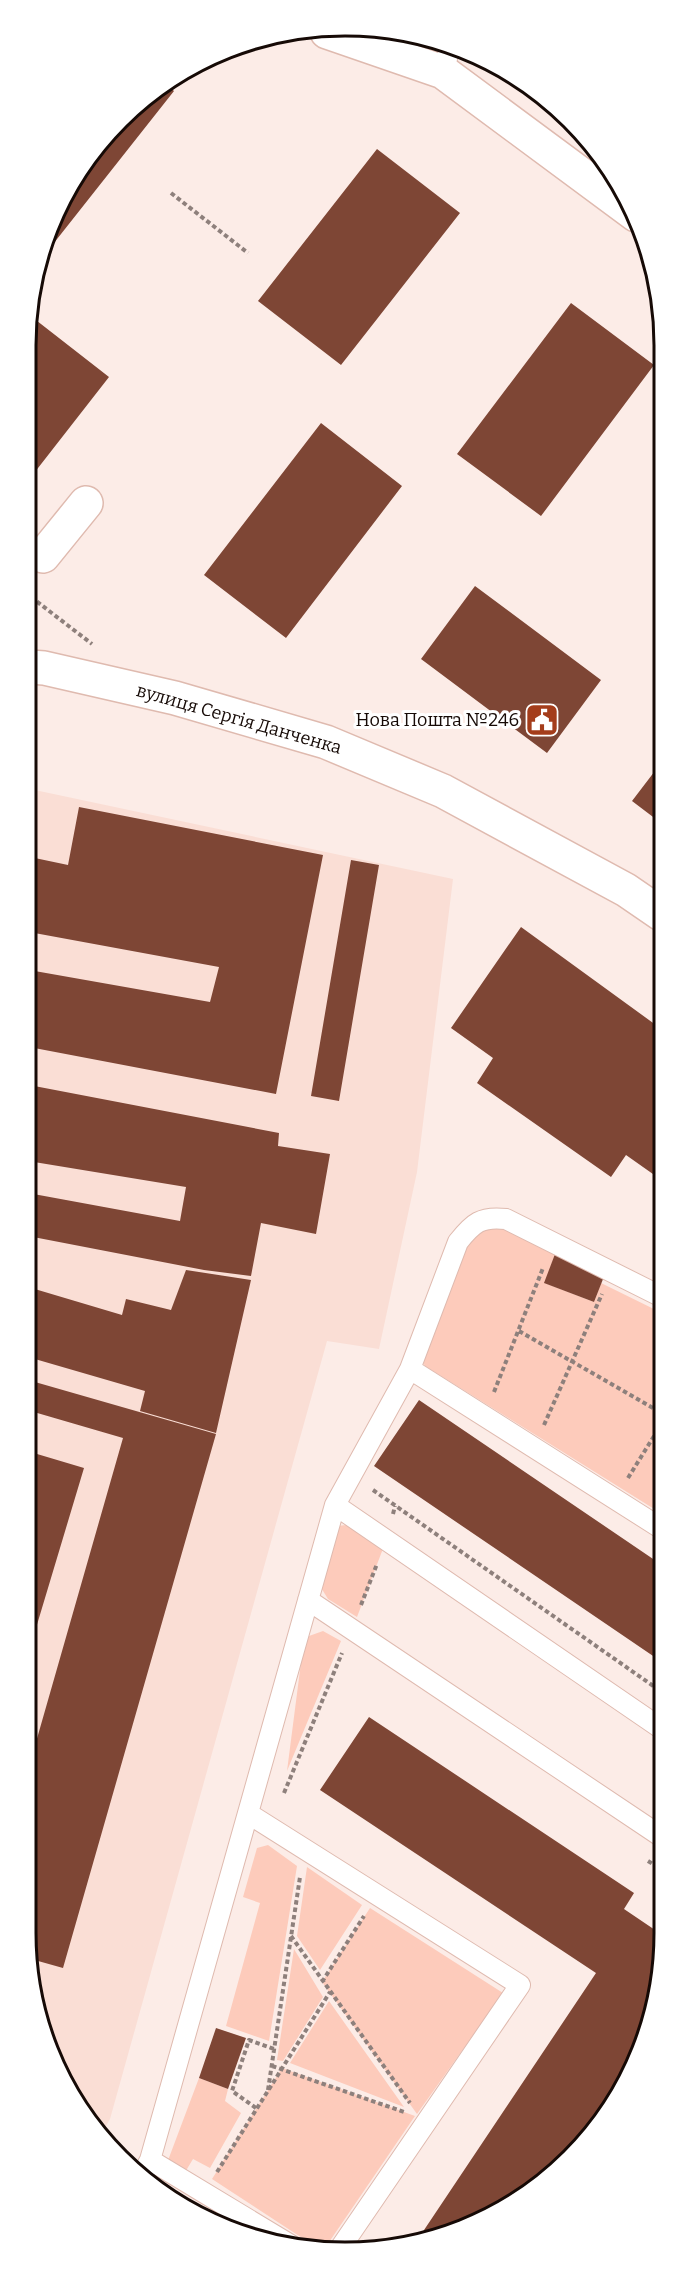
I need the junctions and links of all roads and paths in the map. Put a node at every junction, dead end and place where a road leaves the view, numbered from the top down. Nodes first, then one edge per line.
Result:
1 (344, 36) edge
2 (446, 60) edge
3 (171, 193) dead end
4 (618, 200) edge
5 (248, 253) dead end
6 (86, 503) dead end
7 (43, 556) dead end
8 (36, 601) edge
9 (94, 646) dead end
10 (36, 667) edge
11 (654, 909) edge
12 (554, 1242) junction
13 (612, 1272) junction
14 (654, 1293) edge
15 (519, 1330) junction
16 (572, 1361) junction
17 (410, 1369) junction
18 (654, 1409) edge
19 (484, 1416) junction
20 (654, 1436) edge
21 (535, 1447) junction
22 (626, 1480) dead end
23 (368, 1486) dead end
24 (335, 1505) junction
25 (654, 1524) edge
26 (386, 1540) junction
27 (308, 1600) junction
28 (352, 1629) junction
29 (654, 1686) edge
30 (654, 1724) edge
31 (249, 1814) junction
32 (654, 1832) edge
33 (302, 1870) dead end
34 (370, 1908) dead end
35 (291, 1936) junction
36 (322, 1982) junction
37 (330, 1992) junction
38 (274, 2049) junction
39 (272, 2066) junction
40 (282, 2068) junction
41 (268, 2090) junction
42 (411, 2105) dead end
43 (256, 2108) junction
44 (415, 2116) dead end
45 (147, 2166) edge
46 (212, 2179) dead end
47 (265, 2231) edge
48 (344, 2242) edge

1 - 2 street
2 - 4 street
3 - 5 path
6 - 7 street
8 - 9 path
10 - 11 street, вулиця Сергія Данченка
12 - 13 lane
12 - 15 path
12 - 17 lane
13 - 14 lane
13 - 16 path
15 - 16 path
15 - 19 path
16 - 18 path
16 - 21 path
17 - 19 lane
17 - 24 lane
19 - 21 lane
20 - 22 path
21 - 25 lane
23 - 29 path
24 - 26 lane
24 - 27 lane
26 - 28 path
26 - 30 lane
27 - 28 lane
27 - 31 lane
28 - 32 lane
31 - 45 lane
31 - 48 lane
33 - 35 path
34 - 36 path
35 - 36 path
35 - 38 path
36 - 37 path
37 - 40 path
37 - 42 path
38 - 39 path
38 - 43 path
39 - 40 path
39 - 41 path
40 - 41 path
40 - 44 path
41 - 43 path
43 - 46 path
45 - 47 lane

